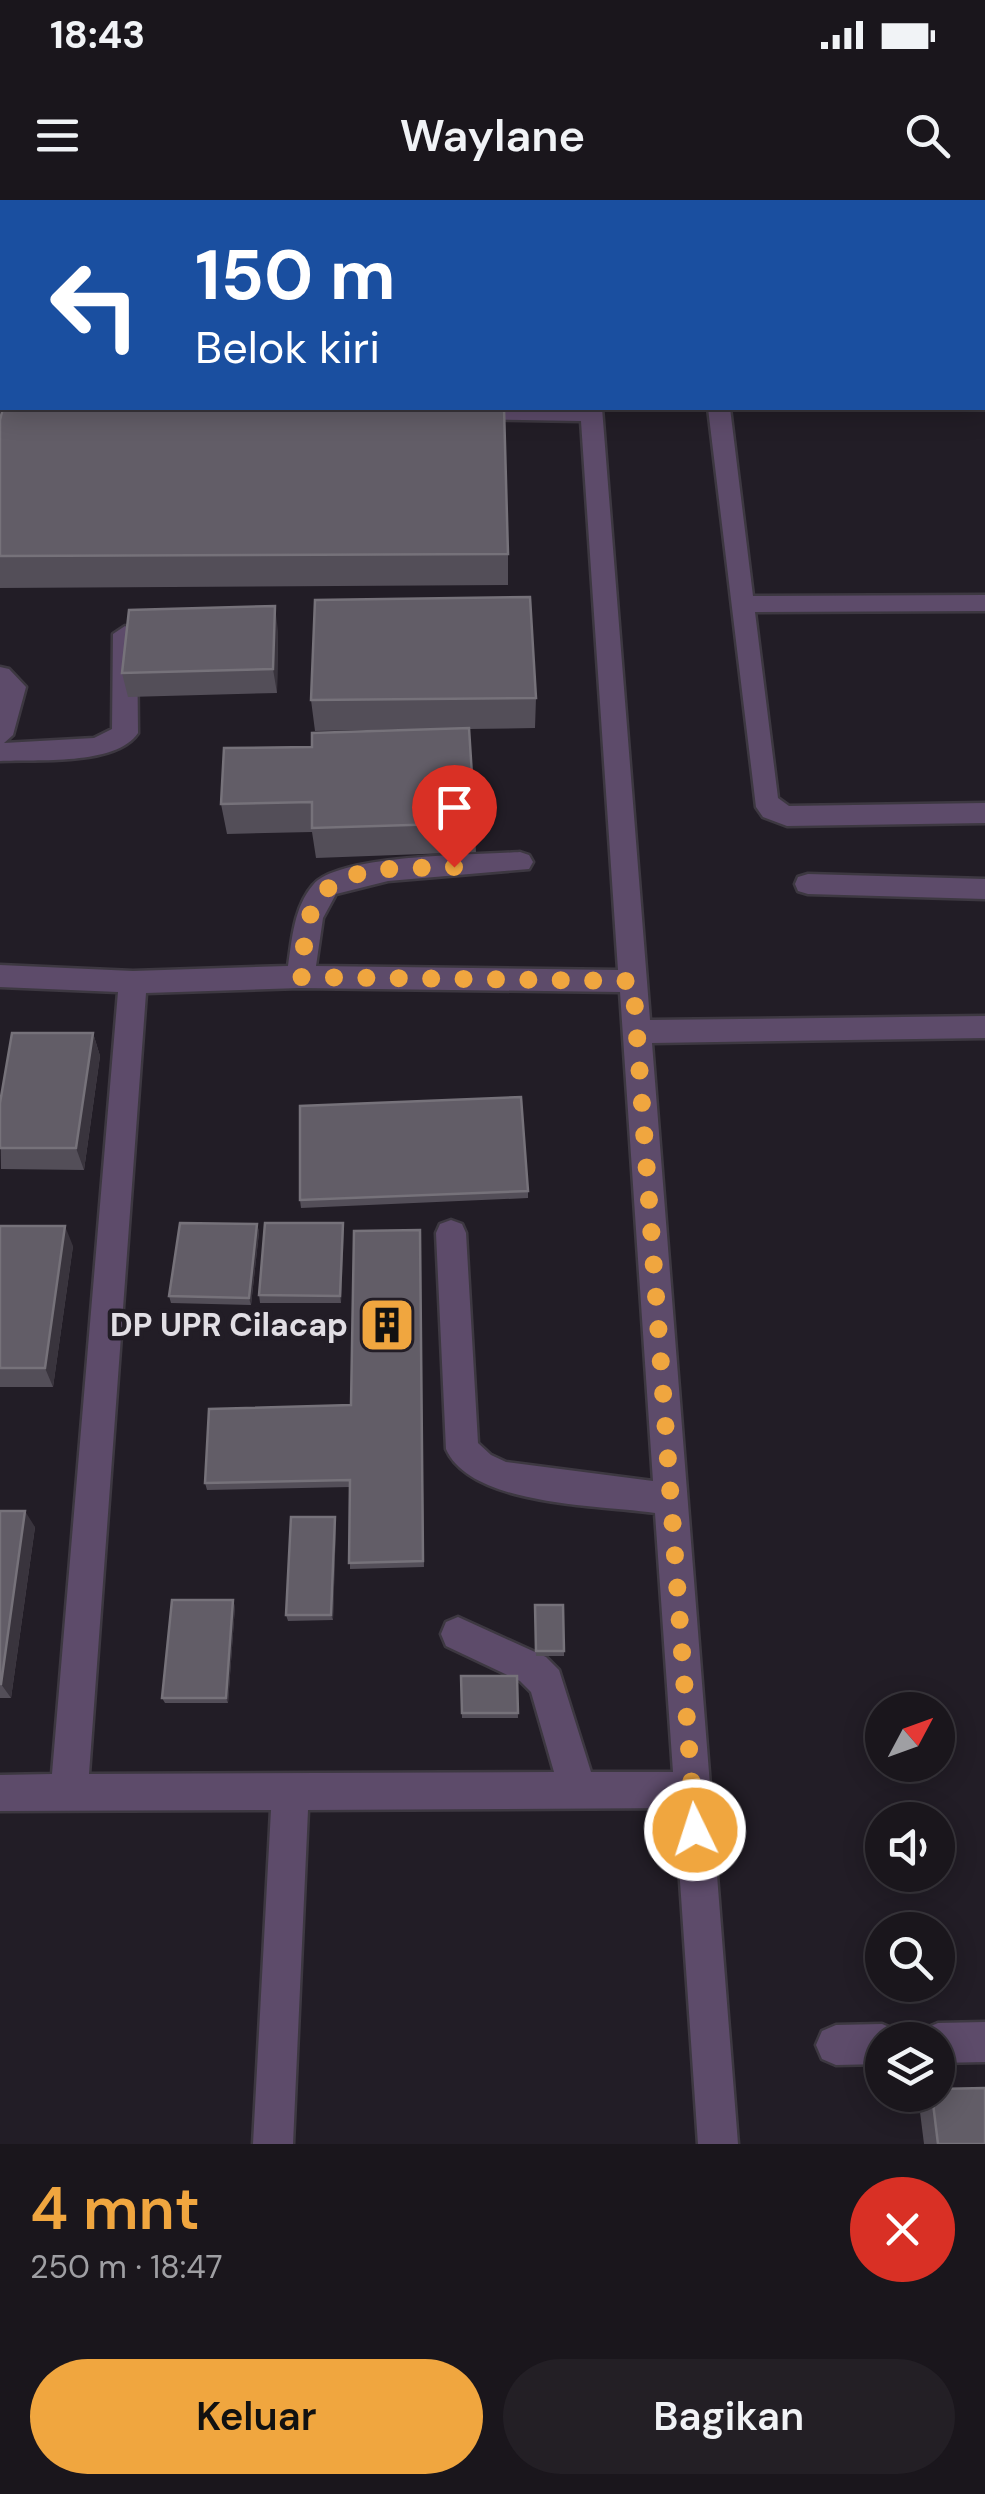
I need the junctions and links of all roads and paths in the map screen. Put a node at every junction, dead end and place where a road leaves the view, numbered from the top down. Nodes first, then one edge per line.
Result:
1 (719, 410) edge
2 (592, 411) edge
3 (434, 414) edge
4 (985, 603) edge
5 (742, 604) junction
6 (124, 634) edge
7 (0, 674) edge
8 (0, 734) edge
9 (0, 752) edge
10 (985, 813) edge
11 (520, 862) dead end
12 (808, 884) dead end
13 (985, 889) edge
14 (0, 976) edge
15 (300, 977) junction
16 (633, 981) junction
17 (133, 982) junction
18 (985, 1026) edge
19 (637, 1032) junction
20 (452, 1233) dead end
21 (670, 1499) junction
22 (458, 1634) dead end
23 (692, 1790) junction
24 (578, 1791) junction
25 (69, 1792) junction
26 (290, 1792) junction
27 (0, 1793) edge
28 (985, 2042) edge
29 (955, 2043) edge
30 (865, 2044) edge
31 (836, 2045) dead end
32 (272, 2144) edge
33 (718, 2144) edge

1 - 5 lane
2 - 3 lane
2 - 16 lane
4 - 5 lane
5 - 10 lane
6 - 9 lane
7 - 8 lane
11 - 15 lane
12 - 13 lane
14 - 17 lane
15 - 16 lane
15 - 17 lane
16 - 19 lane
17 - 25 lane
18 - 19 lane
19 - 21 lane
20 - 21 lane
21 - 23 lane
22 - 24 lane
23 - 24 lane
23 - 33 lane
24 - 26 lane
25 - 26 lane
25 - 27 lane
26 - 32 lane
28 - 29 lane
30 - 31 lane

